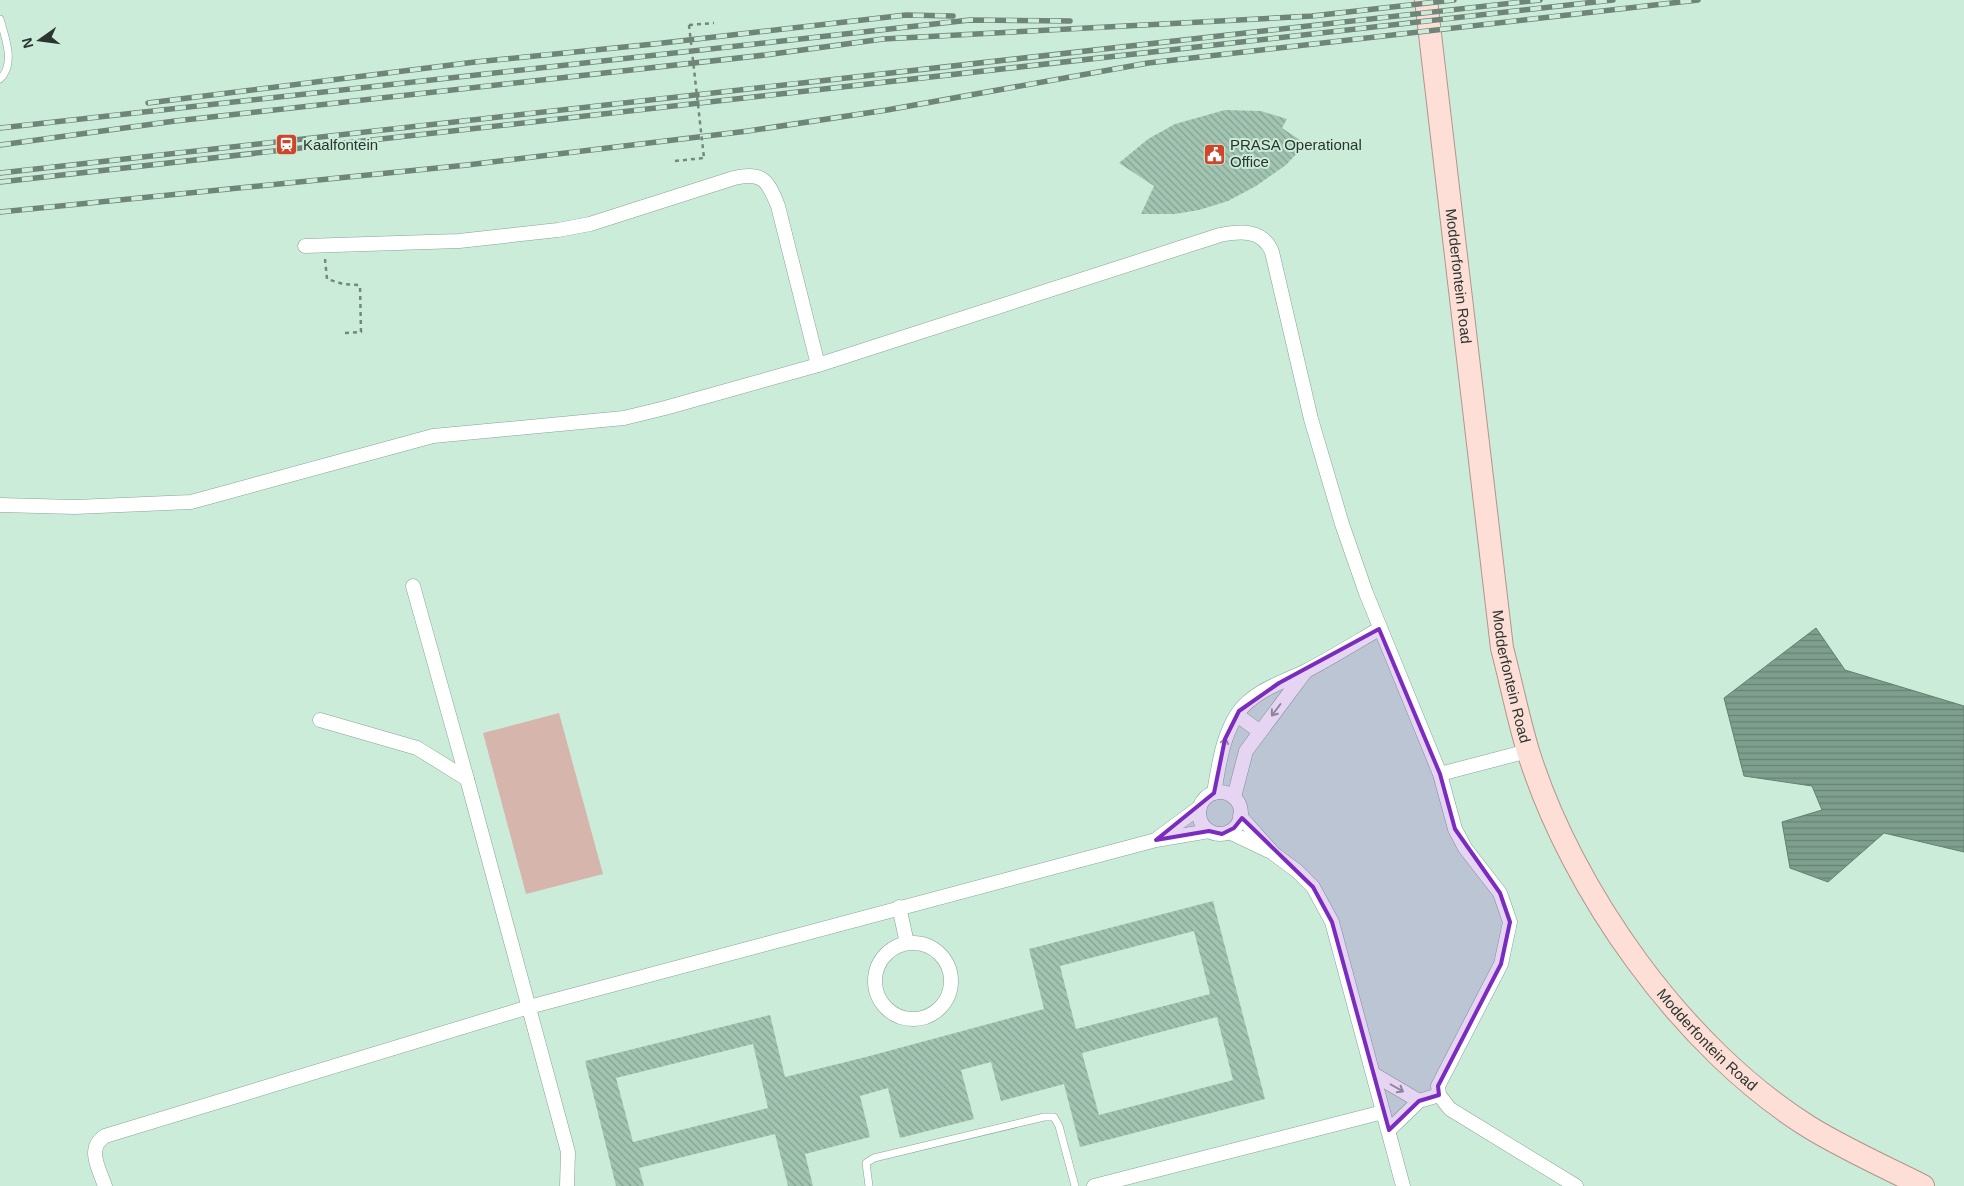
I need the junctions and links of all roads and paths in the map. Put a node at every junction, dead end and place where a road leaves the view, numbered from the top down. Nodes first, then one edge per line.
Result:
1 (1426, 0) edge
2 (0, 19) edge
3 (714, 23) dead end
4 (0, 79) edge
5 (675, 161) dead end
6 (324, 244) junction
7 (305, 246) dead end
8 (345, 333) dead end
9 (818, 365) junction
10 (0, 505) edge
11 (413, 586) dead end
12 (1379, 629) junction
13 (1306, 671) junction
14 (1237, 715) junction
15 (320, 720) dead end
16 (1259, 731) junction
17 (1528, 751) junction
18 (1440, 774) junction
19 (468, 779) junction
20 (1214, 793) junction
21 (1234, 798) junction
22 (1200, 807) junction
23 (1240, 816) junction
24 (1209, 831) junction
25 (1229, 832) junction
26 (1156, 840) junction
27 (1274, 854) junction
28 (899, 906) junction
29 (907, 943) junction
30 (529, 1007) junction
31 (1375, 1075) junction
32 (1439, 1095) junction
33 (1419, 1101) junction
34 (1384, 1112) junction
35 (1389, 1130) junction
36 (105, 1186) edge
37 (567, 1186) edge
38 (869, 1186) edge
39 (1075, 1186) edge
40 (1094, 1186) edge
41 (1403, 1186) edge
42 (1576, 1186) edge
43 (1923, 1186) edge

1 - 17 main road, Modderfontein Road
2 - 4 lane
3 - 5 path, bridge
6 - 7 street
6 - 8 path
6 - 9 street
9 - 10 street
9 - 12 street
11 - 19 street
12 - 13 street
12 - 18 street
13 - 14 street
13 -> 16 street
14 - 16 street
20 -> 14 street
15 - 19 street
16 - 21 street
17 - 18 street
17 - 43 main road, Modderfontein Road
18 - 32 street
19 - 30 street
20 - 21 street
20 - 22 street
21 - 23 street
22 - 24 street
22 - 26 street
23 - 25 street
23 - 27 street
24 - 25 street
24 - 26 street
25 - 27 street
26 - 28 street
27 - 31 street
28 - 29 street
28 - 30 street
29 - 29 street
30 - 36 street
30 - 37 street
31 -> 33 street
31 - 34 street
32 - 33 street
32 - 42 street
33 - 35 street
34 - 35 street
34 - 40 street
35 - 41 street
38 - 39 lane

